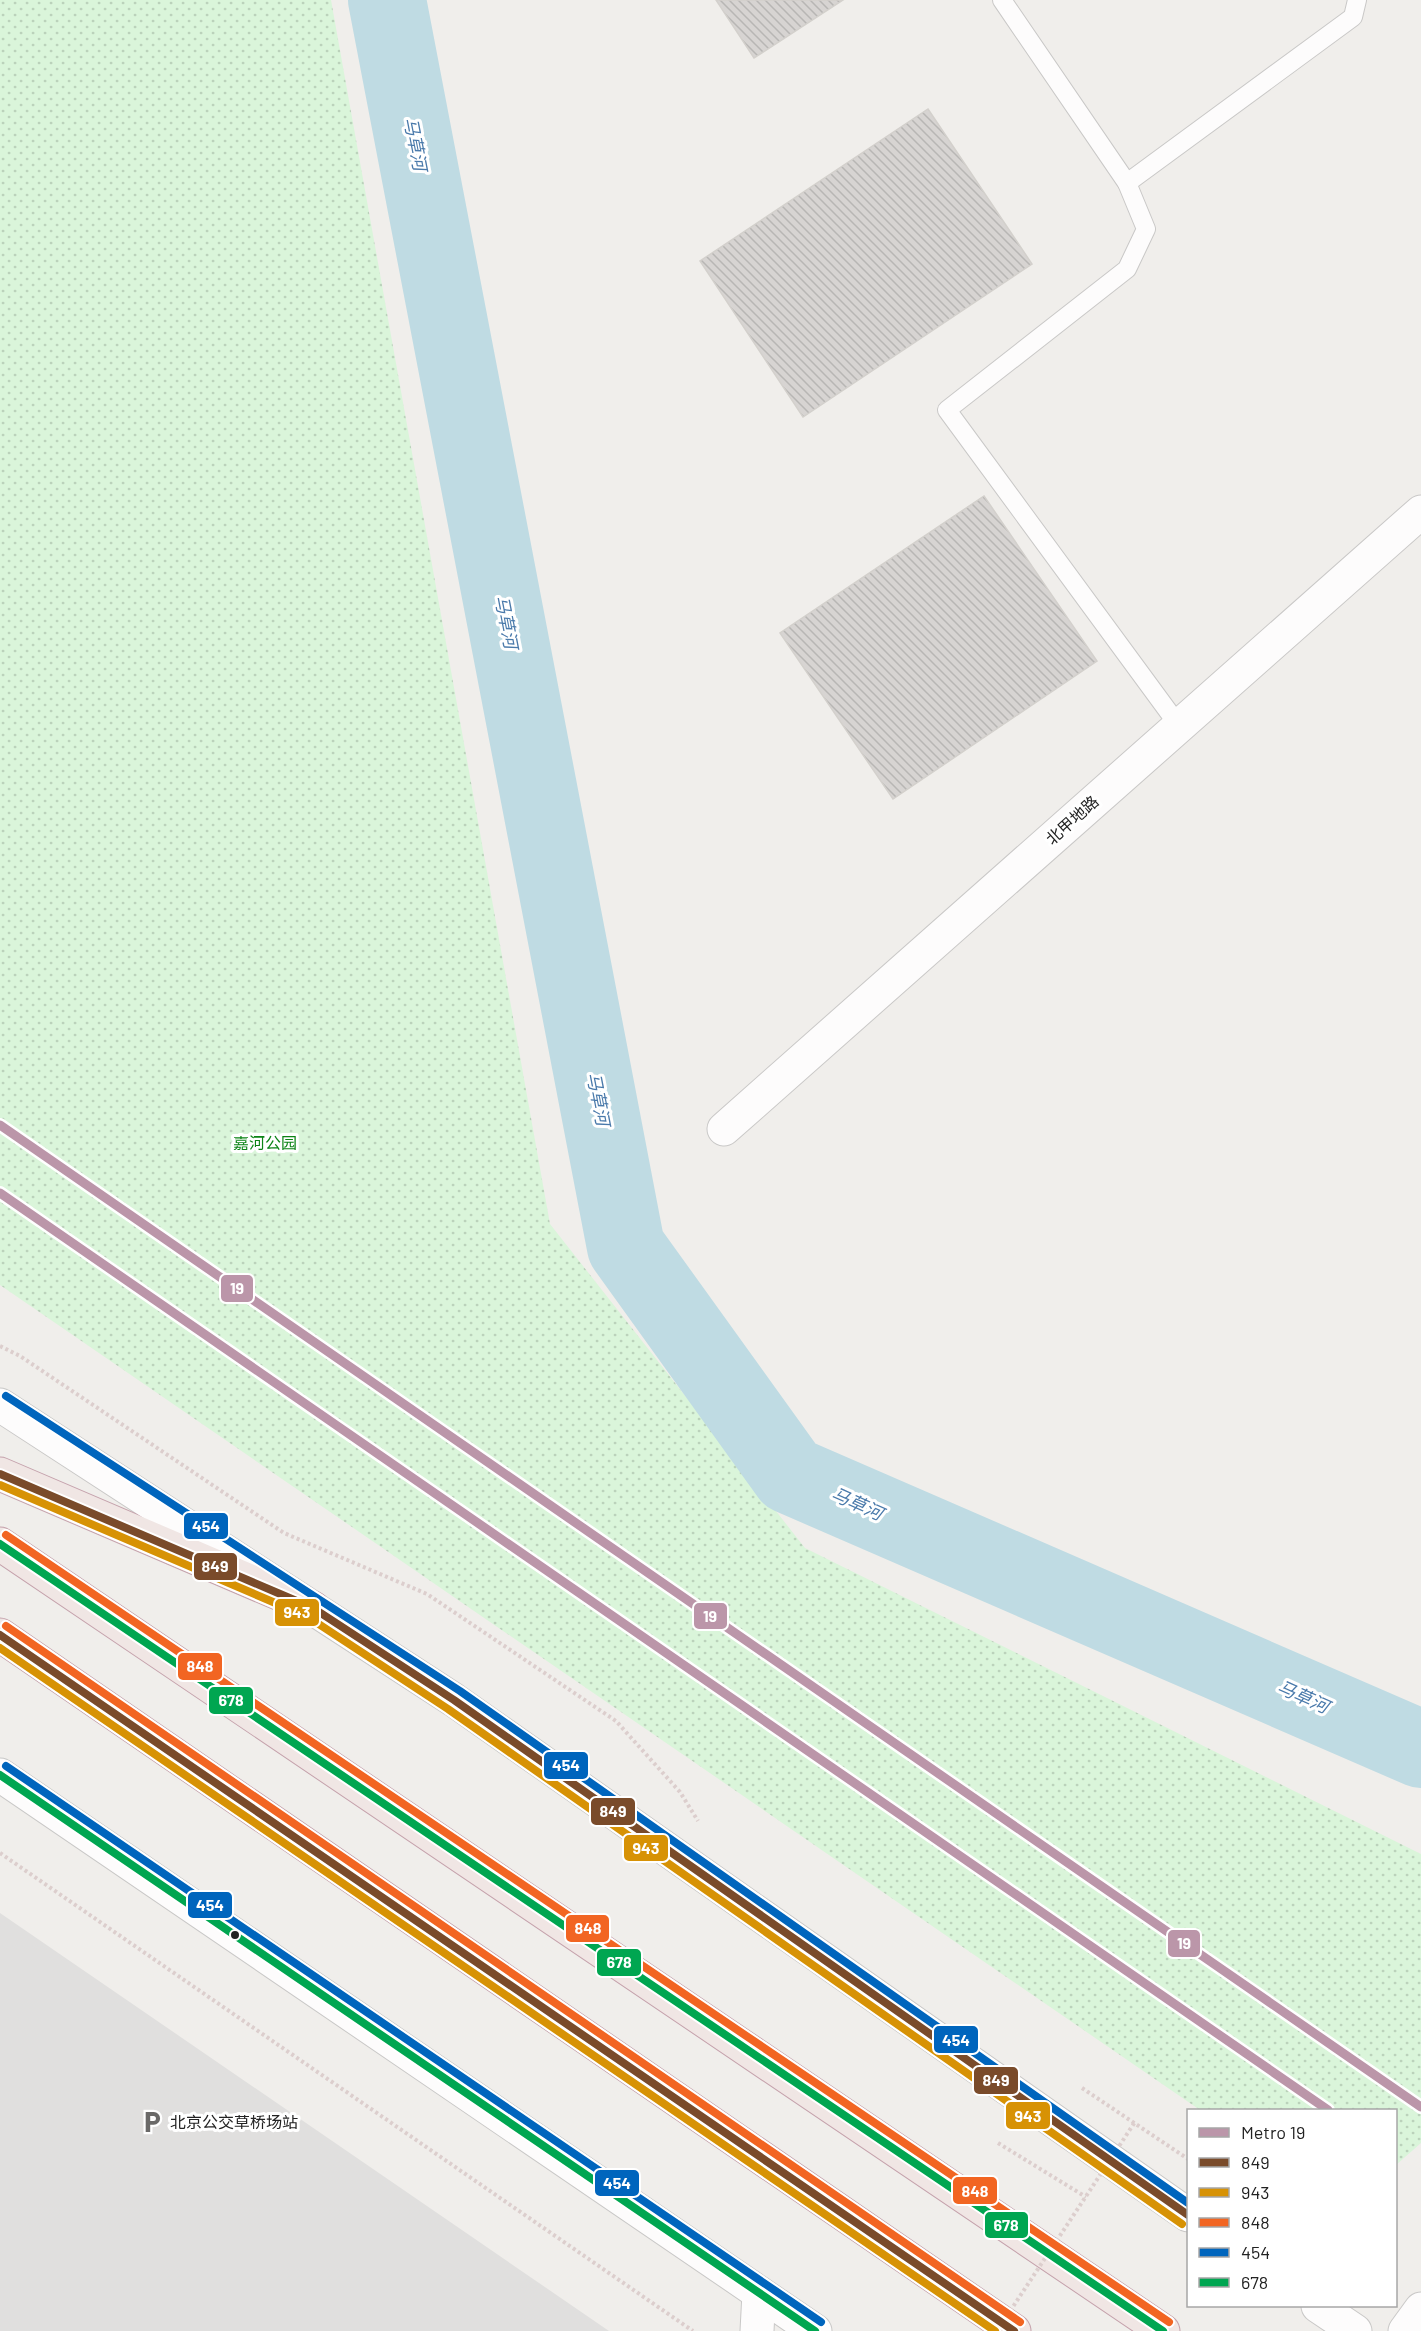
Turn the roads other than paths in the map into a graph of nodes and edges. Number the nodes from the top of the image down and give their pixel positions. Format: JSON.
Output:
{"nodes":[{"id":1,"x":1002,"y":0,"type":"edge"},
{"id":2,"x":1357,"y":0,"type":"edge"},
{"id":3,"x":1127,"y":183,"type":"junction"},
{"id":4,"x":1421,"y":512,"type":"edge"},
{"id":5,"x":1179,"y":726,"type":"junction"},
{"id":6,"x":724,"y":1130,"type":"dead end"},
{"id":7,"x":0,"y":1405,"type":"edge"},
{"id":8,"x":0,"y":1474,"type":"edge"},
{"id":9,"x":0,"y":1544,"type":"edge"},
{"id":10,"x":313,"y":1608,"type":"junction"},
{"id":11,"x":0,"y":1635,"type":"edge"},
{"id":12,"x":0,"y":1775,"type":"edge"},
{"id":13,"x":1187,"y":2214,"type":"edge"},
{"id":14,"x":759,"y":2293,"type":"junction"},
{"id":15,"x":1319,"y":2307,"type":"edge"},
{"id":16,"x":1421,"y":2309,"type":"edge"},
{"id":17,"x":757,"y":2331,"type":"edge"},
{"id":18,"x":815,"y":2331,"type":"edge"},
{"id":19,"x":1014,"y":2331,"type":"edge"},
{"id":20,"x":1162,"y":2331,"type":"edge"},
{"id":21,"x":1355,"y":2331,"type":"edge"},
{"id":22,"x":1405,"y":2331,"type":"edge"}],
"edges":[{"from":1,"to":3,"type":"lane"},
{"from":2,"to":3,"type":"lane"},
{"from":3,"to":5,"type":"lane"},
{"from":4,"to":5,"type":"street","name":"北甲地路"},
{"from":5,"to":6,"type":"street","name":"北甲地路"},
{"from":7,"to":10,"type":"street"},
{"from":8,"to":10,"type":"highway"},
{"from":9,"to":20,"type":"highway"},
{"from":10,"to":13,"type":"street"},
{"from":11,"to":19,"type":"highway"},
{"from":12,"to":14,"type":"street"},
{"from":14,"to":17,"type":"street"},
{"from":14,"to":18,"type":"street"},
{"from":15,"to":21,"type":"street"},
{"from":16,"to":22,"type":"street"}]}
